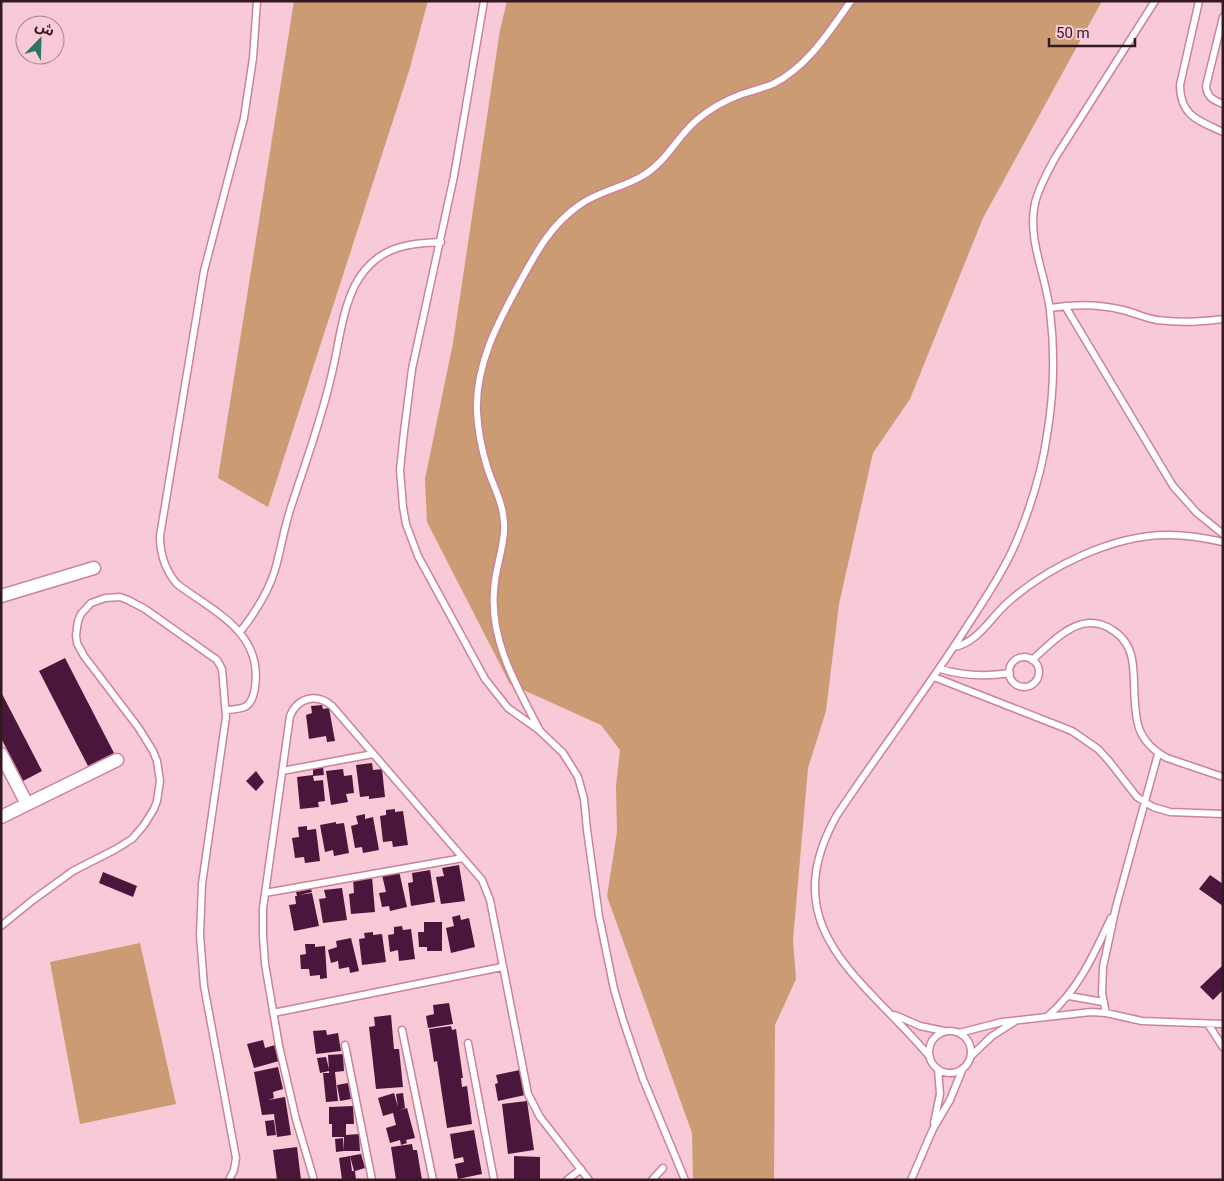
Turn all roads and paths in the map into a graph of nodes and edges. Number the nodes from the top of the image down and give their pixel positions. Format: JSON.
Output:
{"nodes":[{"id":1,"x":257,"y":1,"type":"edge"},
{"id":2,"x":484,"y":1,"type":"edge"},
{"id":3,"x":851,"y":1,"type":"edge"},
{"id":4,"x":1155,"y":1,"type":"edge"},
{"id":5,"x":1199,"y":1,"type":"edge"},
{"id":6,"x":1223,"y":17,"type":"edge"},
{"id":7,"x":1223,"y":104,"type":"edge"},
{"id":8,"x":1223,"y":132,"type":"edge"},
{"id":9,"x":440,"y":242,"type":"junction"},
{"id":10,"x":1065,"y":306,"type":"junction"},
{"id":11,"x":1050,"y":308,"type":"junction"},
{"id":12,"x":1223,"y":319,"type":"edge"},
{"id":13,"x":1223,"y":534,"type":"edge"},
{"id":14,"x":1223,"y":542,"type":"edge"},
{"id":15,"x":94,"y":568,"type":"dead end"},
{"id":16,"x":1,"y":596,"type":"edge"},
{"id":17,"x":240,"y":632,"type":"junction"},
{"id":18,"x":954,"y":647,"type":"junction"},
{"id":19,"x":1032,"y":660,"type":"junction"},
{"id":20,"x":940,"y":668,"type":"junction"},
{"id":21,"x":1010,"y":673,"type":"junction"},
{"id":22,"x":934,"y":677,"type":"junction"},
{"id":23,"x":226,"y":710,"type":"junction"},
{"id":24,"x":540,"y":730,"type":"junction"},
{"id":25,"x":1,"y":754,"type":"edge"},
{"id":26,"x":373,"y":754,"type":"junction"},
{"id":27,"x":1158,"y":754,"type":"junction"},
{"id":28,"x":117,"y":760,"type":"dead end"},
{"id":29,"x":282,"y":770,"type":"junction"},
{"id":30,"x":1223,"y":777,"type":"edge"},
{"id":31,"x":1145,"y":803,"type":"junction"},
{"id":32,"x":27,"y":804,"type":"junction"},
{"id":33,"x":1223,"y":814,"type":"edge"},
{"id":34,"x":1,"y":816,"type":"edge"},
{"id":35,"x":462,"y":858,"type":"junction"},
{"id":36,"x":265,"y":893,"type":"junction"},
{"id":37,"x":1116,"y":907,"type":"junction"},
{"id":38,"x":1,"y":926,"type":"edge"},
{"id":39,"x":502,"y":967,"type":"junction"},
{"id":40,"x":1069,"y":996,"type":"junction"},
{"id":41,"x":1103,"y":1002,"type":"junction"},
{"id":42,"x":885,"y":1008,"type":"junction"},
{"id":43,"x":273,"y":1013,"type":"junction"},
{"id":44,"x":1106,"y":1014,"type":"junction"},
{"id":45,"x":1047,"y":1017,"type":"junction"},
{"id":46,"x":1017,"y":1020,"type":"junction"},
{"id":47,"x":1208,"y":1024,"type":"junction"},
{"id":48,"x":1223,"y":1024,"type":"edge"},
{"id":49,"x":402,"y":1030,"type":"dead end"},
{"id":50,"x":946,"y":1031,"type":"junction"},
{"id":51,"x":960,"y":1033,"type":"junction"},
{"id":52,"x":468,"y":1043,"type":"dead end"},
{"id":53,"x":345,"y":1045,"type":"dead end"},
{"id":54,"x":1223,"y":1047,"type":"edge"},
{"id":55,"x":971,"y":1056,"type":"junction"},
{"id":56,"x":930,"y":1058,"type":"junction"},
{"id":57,"x":964,"y":1068,"type":"junction"},
{"id":58,"x":938,"y":1069,"type":"junction"},
{"id":59,"x":933,"y":1129,"type":"junction"},
{"id":60,"x":663,"y":1168,"type":"dead end"},
{"id":61,"x":581,"y":1169,"type":"junction"},
{"id":62,"x":229,"y":1180,"type":"edge"},
{"id":63,"x":314,"y":1180,"type":"edge"},
{"id":64,"x":372,"y":1180,"type":"edge"},
{"id":65,"x":434,"y":1180,"type":"edge"},
{"id":66,"x":494,"y":1180,"type":"edge"},
{"id":67,"x":567,"y":1180,"type":"edge"},
{"id":68,"x":589,"y":1180,"type":"edge"},
{"id":69,"x":652,"y":1180,"type":"edge"},
{"id":70,"x":685,"y":1180,"type":"edge"},
{"id":71,"x":911,"y":1180,"type":"edge"}],
"edges":[{"from":1,"to":17,"type":"lane"},
{"from":2,"to":9,"type":"lane"},
{"from":3,"to":24,"type":"lane"},
{"from":4,"to":11,"type":"lane"},
{"from":5,"to":8,"type":"lane"},
{"from":6,"to":7,"type":"lane"},
{"from":9,"to":17,"type":"lane"},
{"from":9,"to":24,"type":"lane"},
{"from":10,"to":11,"type":"lane"},
{"from":10,"to":12,"type":"lane"},
{"from":10,"to":13,"type":"lane"},
{"from":11,"to":18,"type":"lane"},
{"from":14,"to":18,"type":"lane"},
{"from":15,"to":16,"type":"street"},
{"from":17,"to":23,"type":"lane"},
{"from":18,"to":20,"type":"lane"},
{"from":19,"to":21,"type":"lane"},
{"from":19,"to":21,"type":"lane"},
{"from":19,"to":27,"type":"lane"},
{"from":20,"to":21,"type":"lane"},
{"from":20,"to":22,"type":"lane"},
{"from":22,"to":31,"type":"lane"},
{"from":22,"to":42,"type":"lane"},
{"from":23,"to":38,"type":"lane"},
{"from":23,"to":62,"type":"lane"},
{"from":24,"to":70,"type":"lane"},
{"from":25,"to":32,"type":"street"},
{"from":26,"to":29,"type":"lane"},
{"from":26,"to":29,"type":"lane"},
{"from":26,"to":35,"type":"lane"},
{"from":27,"to":30,"type":"lane"},
{"from":27,"to":31,"type":"lane"},
{"from":28,"to":32,"type":"street"},
{"from":29,"to":36,"type":"lane"},
{"from":31,"to":33,"type":"lane"},
{"from":31,"to":37,"type":"lane"},
{"from":32,"to":34,"type":"street"},
{"from":35,"to":36,"type":"lane"},
{"from":35,"to":39,"type":"lane"},
{"from":36,"to":43,"type":"lane"},
{"from":37,"to":40,"type":"lane"},
{"from":37,"to":41,"type":"lane"},
{"from":39,"to":43,"type":"lane"},
{"from":39,"to":61,"type":"lane"},
{"from":40,"to":41,"type":"lane"},
{"from":40,"to":45,"type":"lane"},
{"from":41,"to":44,"type":"lane"},
{"from":42,"to":50,"type":"lane"},
{"from":42,"to":56,"type":"lane"},
{"from":43,"to":63,"type":"lane"},
{"from":44,"to":45,"type":"lane"},
{"from":44,"to":47,"type":"lane"},
{"from":45,"to":46,"type":"lane"},
{"from":46,"to":51,"type":"lane"},
{"from":46,"to":55,"type":"lane"},
{"from":47,"to":48,"type":"lane"},
{"from":47,"to":54,"type":"lane"},
{"from":49,"to":65,"type":"lane"},
{"from":50,"to":51,"type":"lane"},
{"from":50,"to":56,"type":"lane"},
{"from":51,"to":55,"type":"lane"},
{"from":52,"to":66,"type":"lane"},
{"from":53,"to":64,"type":"lane"},
{"from":55,"to":57,"type":"lane"},
{"from":56,"to":58,"type":"lane"},
{"from":57,"to":58,"type":"lane"},
{"from":57,"to":59,"type":"lane"},
{"from":58,"to":59,"type":"lane"},
{"from":59,"to":71,"type":"lane"},
{"from":60,"to":69,"type":"lane"},
{"from":61,"to":67,"type":"lane"},
{"from":61,"to":68,"type":"lane"}]}
